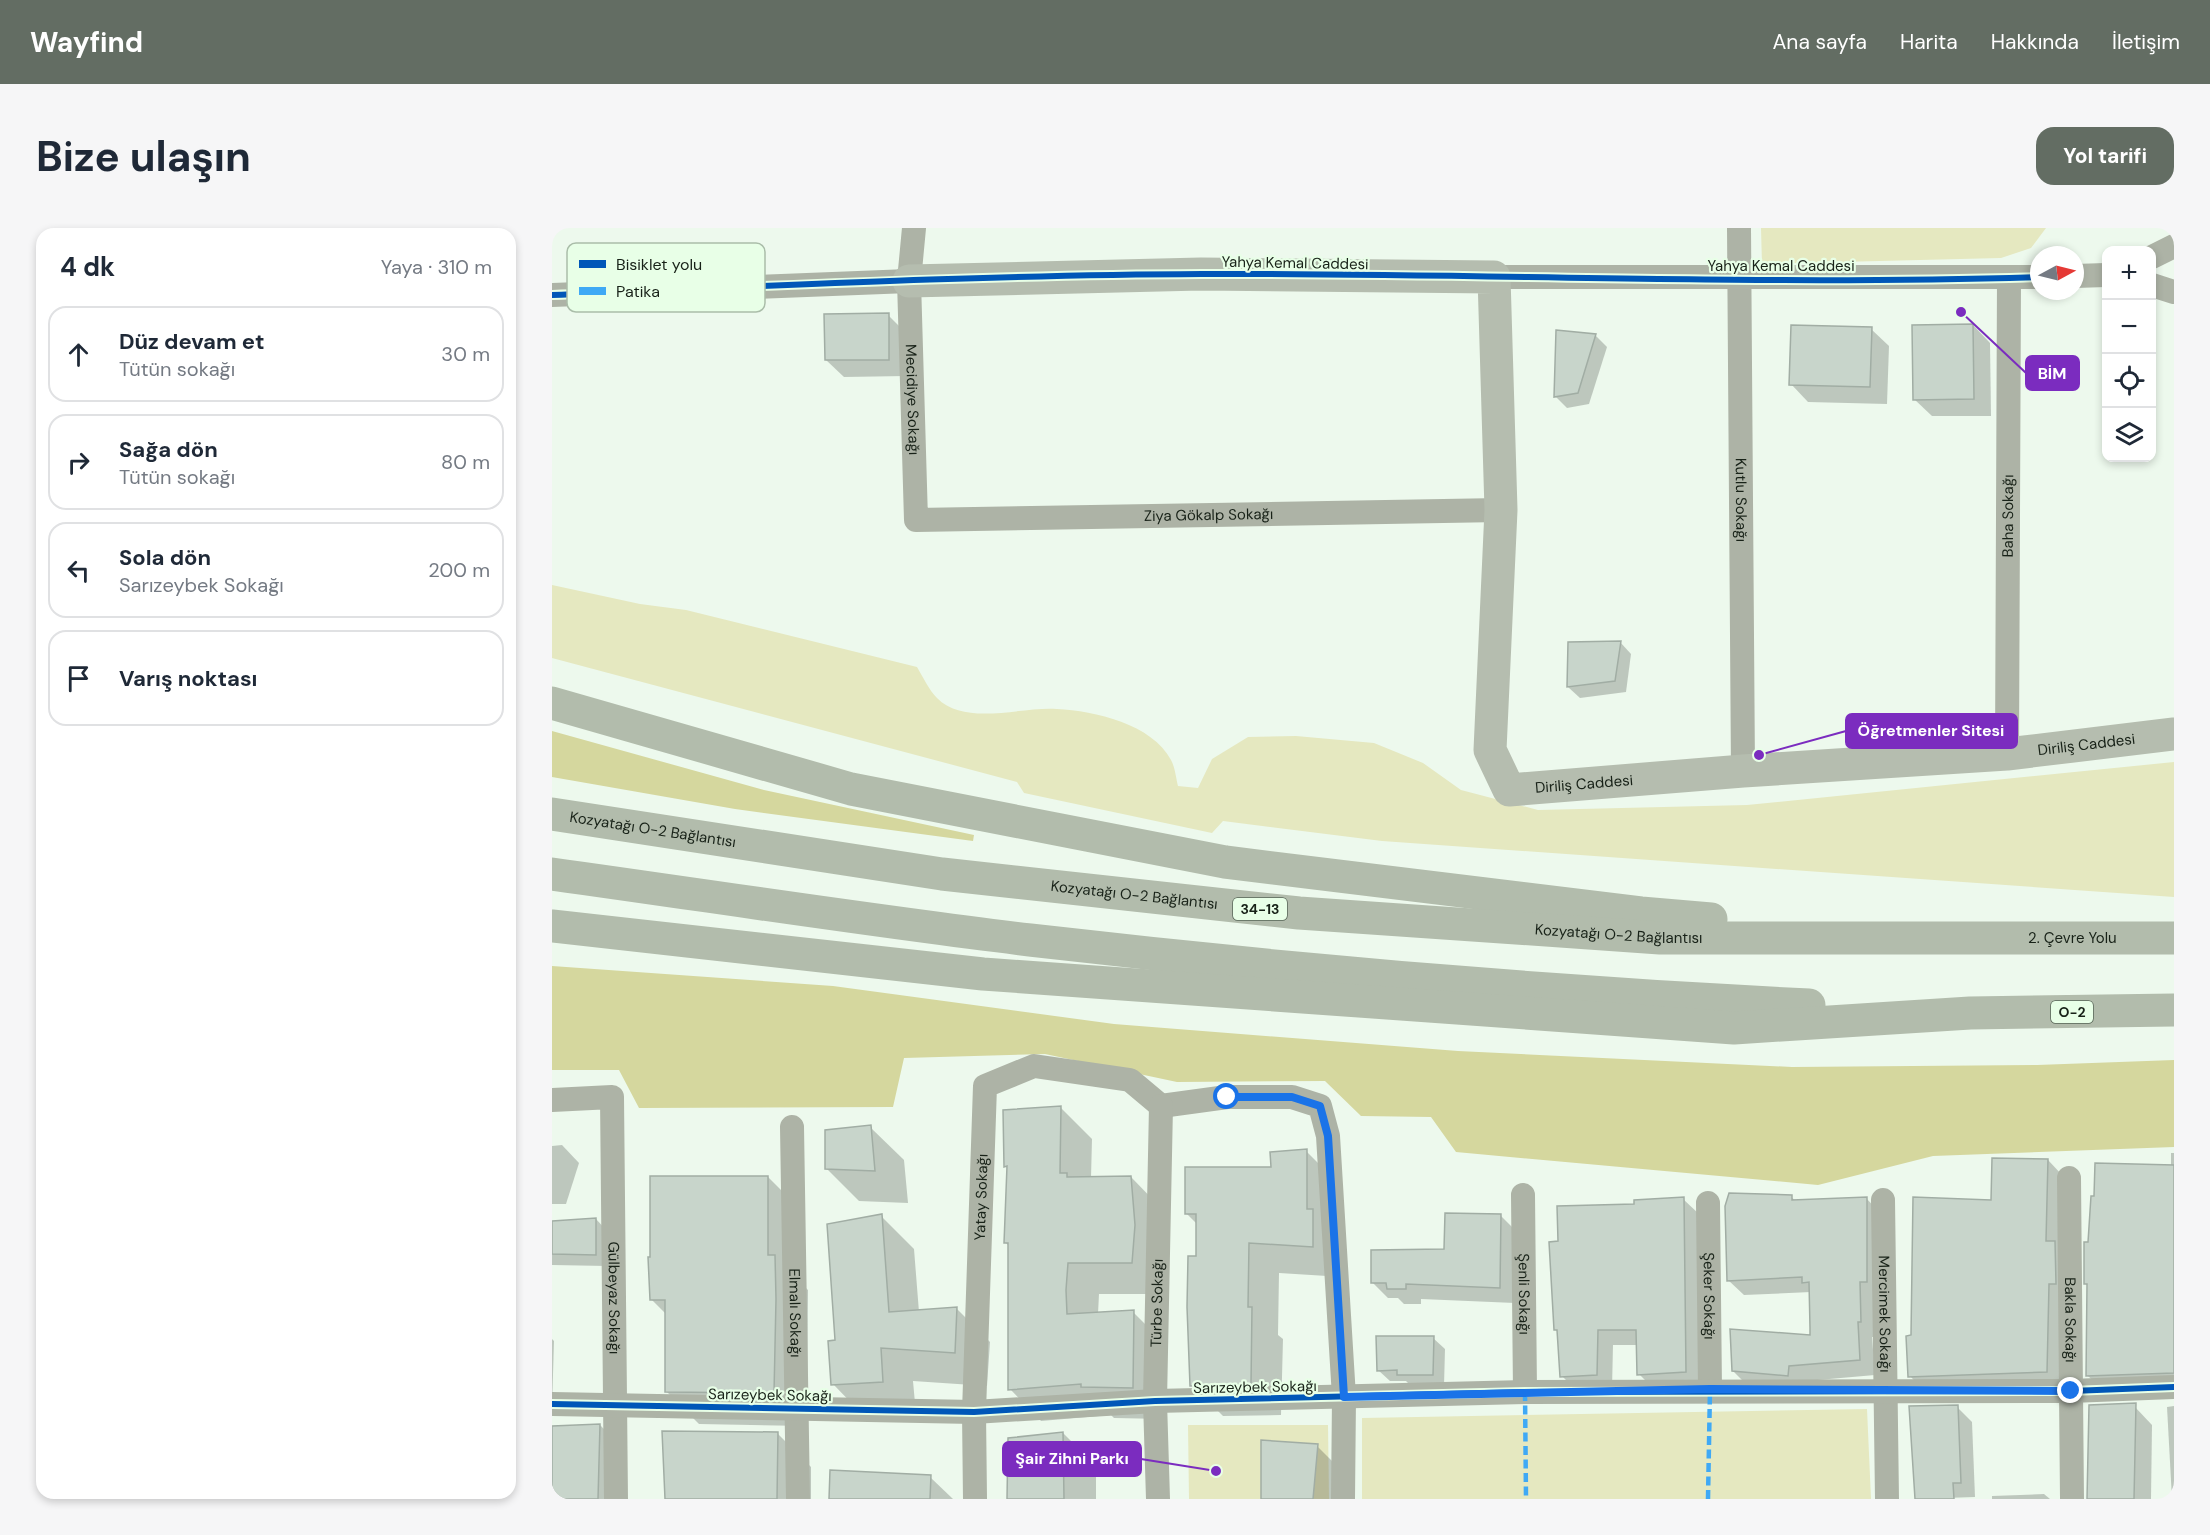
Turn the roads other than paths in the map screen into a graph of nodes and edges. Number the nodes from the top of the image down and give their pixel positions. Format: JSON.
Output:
{"nodes":[{"id":1,"x":897,"y":228,"type":"edge"},
{"id":2,"x":914,"y":228,"type":"edge"},
{"id":3,"x":1739,"y":228,"type":"edge"},
{"id":4,"x":2174,"y":246,"type":"edge"},
{"id":5,"x":2156,"y":255,"type":"edge"},
{"id":6,"x":2102,"y":274,"type":"edge"},
{"id":7,"x":2084,"y":275,"type":"edge"},
{"id":8,"x":1494,"y":277,"type":"junction"},
{"id":9,"x":2030,"y":277,"type":"edge"},
{"id":10,"x":2009,"y":278,"type":"junction"},
{"id":11,"x":1739,"y":279,"type":"junction"},
{"id":12,"x":909,"y":281,"type":"junction"},
{"id":13,"x":765,"y":287,"type":"edge"},
{"id":14,"x":2156,"y":287,"type":"edge"},
{"id":15,"x":2174,"y":292,"type":"edge"},
{"id":16,"x":567,"y":294,"type":"edge"},
{"id":17,"x":552,"y":295,"type":"edge"},
{"id":18,"x":1501,"y":510,"type":"junction"},
{"id":19,"x":916,"y":520,"type":"joint"},
{"id":20,"x":552,"y":703,"type":"edge"},
{"id":21,"x":2174,"y":734,"type":"edge"},
{"id":22,"x":2007,"y":754,"type":"junction"},
{"id":23,"x":1743,"y":771,"type":"junction"},
{"id":24,"x":552,"y":813,"type":"edge"},
{"id":25,"x":552,"y":874,"type":"edge"},
{"id":26,"x":552,"y":926,"type":"edge"},
{"id":27,"x":2174,"y":938,"type":"edge"},
{"id":28,"x":1973,"y":939,"type":"junction"},
{"id":29,"x":2174,"y":1010,"type":"edge"},
{"id":30,"x":1970,"y":1013,"type":"junction"},
{"id":31,"x":552,"y":1100,"type":"edge"},
{"id":32,"x":1161,"y":1106,"type":"junction"},
{"id":33,"x":792,"y":1127,"type":"dead end"},
{"id":34,"x":2068,"y":1178,"type":"dead end"},
{"id":35,"x":1522,"y":1195,"type":"dead end"},
{"id":36,"x":1883,"y":1200,"type":"dead end"},
{"id":37,"x":1708,"y":1203,"type":"dead end"},
{"id":38,"x":2174,"y":1387,"type":"edge"},
{"id":39,"x":1710,"y":1389,"type":"junction"},
{"id":40,"x":1884,"y":1391,"type":"junction"},
{"id":41,"x":2071,"y":1391,"type":"junction"},
{"id":42,"x":1525,"y":1392,"type":"junction"},
{"id":43,"x":1344,"y":1397,"type":"junction"},
{"id":44,"x":1155,"y":1401,"type":"junction"},
{"id":45,"x":552,"y":1404,"type":"edge"},
{"id":46,"x":615,"y":1404,"type":"junction"},
{"id":47,"x":796,"y":1408,"type":"junction"},
{"id":48,"x":974,"y":1412,"type":"junction"},
{"id":49,"x":616,"y":1499,"type":"edge"},
{"id":50,"x":798,"y":1499,"type":"edge"},
{"id":51,"x":975,"y":1499,"type":"edge"},
{"id":52,"x":1158,"y":1499,"type":"edge"},
{"id":53,"x":1343,"y":1499,"type":"edge"},
{"id":54,"x":1887,"y":1499,"type":"edge"},
{"id":55,"x":2072,"y":1499,"type":"edge"}],
"edges":[{"from":1,"to":12,"type":"street"},
{"from":2,"to":12,"type":"street"},
{"from":3,"to":11,"type":"street","name":"Kutlu Sokağı"},
{"from":4,"to":5,"type":"street"},
{"from":6,"to":7,"type":"street"},
{"from":8,"to":11,"type":"street","name":"Yahya Kemal Caddesi"},
{"from":8,"to":12,"type":"street","name":"Yahya Kemal Caddesi"},
{"from":8,"to":18,"type":"street","name":"Diriliş Caddesi"},
{"from":9,"to":10,"type":"street","name":"Yahya Kemal Caddesi"},
{"from":10,"to":11,"type":"street","name":"Yahya Kemal Caddesi"},
{"from":10,"to":22,"type":"street","name":"Baha Sokağı"},
{"from":11,"to":23,"type":"street","name":"Kutlu Sokağı"},
{"from":12,"to":13,"type":"street","name":"Yahya Kemal Caddesi"},
{"from":12,"to":19,"type":"street","name":"Mecidiye Sokağı"},
{"from":14,"to":15,"type":"street"},
{"from":16,"to":17,"type":"street","name":"Yahya Kemal Caddesi"},
{"from":18,"to":19,"type":"street","name":"Ziya Gökalp Sokağı"},
{"from":18,"to":23,"type":"street","name":"Diriliş Caddesi"},
{"from":20,"to":28,"type":"highway"},
{"from":21,"to":22,"type":"street","name":"Diriliş Caddesi"},
{"from":22,"to":23,"type":"street","name":"Diriliş Caddesi"},
{"from":24,"to":28,"type":"highway","name":"Kozyatağı O-2 Bağlantısı","number":"34-13"},
{"from":25,"to":30,"type":"highway"},
{"from":26,"to":30,"type":"highway"},
{"from":27,"to":28,"type":"highway","name":"2. Çevre Yolu"},
{"from":29,"to":30,"type":"highway","number":"O-2"},
{"from":31,"to":46,"type":"street","name":"Gülbeyaz Sokağı"},
{"from":32,"to":43,"type":"street"},
{"from":32,"to":44,"type":"street","name":"Türbe Sokağı"},
{"from":32,"to":48,"type":"street","name":"Yatay Sokağı"},
{"from":33,"to":47,"type":"street","name":"Elmalı Sokağı"},
{"from":34,"to":41,"type":"street","name":"Bakla Sokağı"},
{"from":35,"to":42,"type":"street","name":"Şenli Sokağı"},
{"from":36,"to":40,"type":"street","name":"Mercimek Sokağı"},
{"from":37,"to":39,"type":"street","name":"Şeker Sokağı"},
{"from":38,"to":41,"type":"street","name":"Sarızeybek Sokağı"},
{"from":39,"to":40,"type":"street","name":"Sarızeybek Sokağı"},
{"from":39,"to":42,"type":"street","name":"Sarızeybek Sokağı"},
{"from":40,"to":41,"type":"street","name":"Sarızeybek Sokağı"},
{"from":40,"to":54,"type":"street","name":"Mercimek Sokağı"},
{"from":41,"to":55,"type":"street","name":"Bakla Sokağı"},
{"from":42,"to":43,"type":"street","name":"Sarızeybek Sokağı"},
{"from":43,"to":44,"type":"street","name":"Sarızeybek Sokağı"},
{"from":43,"to":53,"type":"street"},
{"from":44,"to":48,"type":"street","name":"Sarızeybek Sokağı"},
{"from":44,"to":52,"type":"street","name":"Türbe Sokağı"},
{"from":45,"to":46,"type":"street","name":"Sarızeybek Sokağı"},
{"from":46,"to":47,"type":"street","name":"Sarızeybek Sokağı"},
{"from":46,"to":49,"type":"street","name":"Gülbeyaz Sokağı"},
{"from":47,"to":48,"type":"street","name":"Sarızeybek Sokağı"},
{"from":47,"to":50,"type":"street","name":"Elmalı Sokağı"},
{"from":48,"to":51,"type":"street","name":"Yatay Sokağı"}]}
